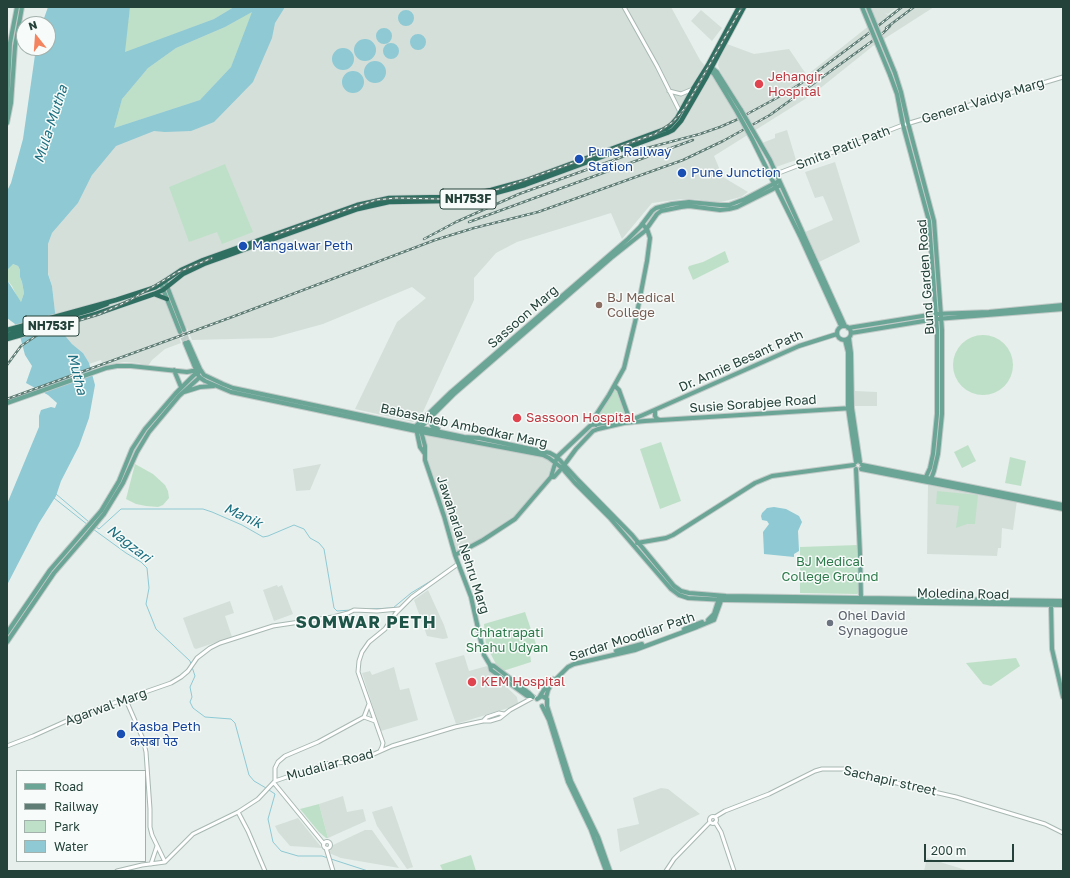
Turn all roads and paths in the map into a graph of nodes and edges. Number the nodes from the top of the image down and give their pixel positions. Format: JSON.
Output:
{"nodes":[{"id":1,"x":16,"y":7,"type":"edge"},
{"id":2,"x":22,"y":7,"type":"edge"},
{"id":3,"x":624,"y":7,"type":"edge"},
{"id":4,"x":739,"y":7,"type":"edge"},
{"id":5,"x":744,"y":7,"type":"edge"},
{"id":6,"x":862,"y":7,"type":"edge"},
{"id":7,"x":868,"y":7,"type":"edge"},
{"id":8,"x":709,"y":67,"type":"junction"},
{"id":9,"x":892,"y":74,"type":"junction"},
{"id":10,"x":1063,"y":77,"type":"edge"},
{"id":11,"x":693,"y":89,"type":"junction"},
{"id":12,"x":669,"y":91,"type":"junction"},
{"id":13,"x":7,"y":107,"type":"edge"},
{"id":14,"x":680,"y":112,"type":"junction"},
{"id":15,"x":908,"y":123,"type":"junction"},
{"id":16,"x":7,"y":124,"type":"edge"},
{"id":17,"x":903,"y":125,"type":"junction"},
{"id":18,"x":754,"y":138,"type":"junction"},
{"id":19,"x":776,"y":174,"type":"junction"},
{"id":20,"x":771,"y":176,"type":"junction"},
{"id":21,"x":780,"y":183,"type":"junction"},
{"id":22,"x":775,"y":186,"type":"junction"},
{"id":23,"x":642,"y":224,"type":"junction"},
{"id":24,"x":647,"y":229,"type":"junction"},
{"id":25,"x":281,"y":234,"type":"junction"},
{"id":26,"x":630,"y":240,"type":"junction"},
{"id":27,"x":163,"y":283,"type":"junction"},
{"id":28,"x":165,"y":288,"type":"junction"},
{"id":29,"x":152,"y":294,"type":"junction"},
{"id":30,"x":124,"y":297,"type":"junction"},
{"id":31,"x":167,"y":299,"type":"junction"},
{"id":32,"x":1063,"y":305,"type":"edge"},
{"id":33,"x":104,"y":308,"type":"junction"},
{"id":34,"x":94,"y":309,"type":"junction"},
{"id":35,"x":1063,"y":309,"type":"edge"},
{"id":36,"x":940,"y":316,"type":"junction"},
{"id":37,"x":935,"y":317,"type":"junction"},
{"id":38,"x":845,"y":327,"type":"junction"},
{"id":39,"x":7,"y":330,"type":"edge"},
{"id":40,"x":851,"y":333,"type":"junction"},
{"id":41,"x":7,"y":334,"type":"edge"},
{"id":42,"x":837,"y":334,"type":"junction"},
{"id":43,"x":7,"y":339,"type":"edge"},
{"id":44,"x":847,"y":339,"type":"junction"},
{"id":45,"x":187,"y":342,"type":"tunnel mouth"},
{"id":46,"x":174,"y":370,"type":"junction"},
{"id":47,"x":197,"y":370,"type":"junction"},
{"id":48,"x":204,"y":375,"type":"junction"},
{"id":49,"x":199,"y":377,"type":"junction"},
{"id":50,"x":214,"y":386,"type":"junction"},
{"id":51,"x":615,"y":386,"type":"junction"},
{"id":52,"x":181,"y":387,"type":"junction"},
{"id":53,"x":182,"y":393,"type":"junction"},
{"id":54,"x":7,"y":403,"type":"edge"},
{"id":55,"x":850,"y":408,"type":"junction"},
{"id":56,"x":655,"y":410,"type":"junction"},
{"id":57,"x":430,"y":417,"type":"junction"},
{"id":58,"x":629,"y":418,"type":"junction"},
{"id":59,"x":660,"y":420,"type":"junction"},
{"id":60,"x":595,"y":424,"type":"junction"},
{"id":61,"x":416,"y":428,"type":"junction"},
{"id":62,"x":421,"y":429,"type":"junction"},
{"id":63,"x":598,"y":429,"type":"junction"},
{"id":64,"x":442,"y":432,"type":"junction"},
{"id":65,"x":425,"y":454,"type":"junction"},
{"id":66,"x":557,"y":457,"type":"junction"},
{"id":67,"x":555,"y":462,"type":"junction"},
{"id":68,"x":563,"y":466,"type":"junction"},
{"id":69,"x":858,"y":466,"type":"junction"},
{"id":70,"x":552,"y":477,"type":"junction"},
{"id":71,"x":925,"y":480,"type":"junction"},
{"id":72,"x":930,"y":480,"type":"junction"},
{"id":73,"x":115,"y":492,"type":"junction"},
{"id":74,"x":1063,"y":505,"type":"edge"},
{"id":75,"x":1063,"y":509,"type":"edge"},
{"id":76,"x":79,"y":540,"type":"junction"},
{"id":77,"x":636,"y":544,"type":"junction"},
{"id":78,"x":455,"y":555,"type":"junction"},
{"id":79,"x":458,"y":564,"type":"junction"},
{"id":80,"x":720,"y":598,"type":"junction"},
{"id":81,"x":862,"y":601,"type":"junction"},
{"id":82,"x":1063,"y":601,"type":"edge"},
{"id":83,"x":1051,"y":605,"type":"junction"},
{"id":84,"x":1063,"y":605,"type":"edge"},
{"id":85,"x":399,"y":609,"type":"junction"},
{"id":86,"x":8,"y":630,"type":"edge"},
{"id":87,"x":14,"y":633,"type":"junction"},
{"id":88,"x":8,"y":640,"type":"edge"},
{"id":89,"x":551,"y":682,"type":"junction"},
{"id":90,"x":535,"y":697,"type":"junction"},
{"id":91,"x":1063,"y":697,"type":"edge"},
{"id":92,"x":546,"y":698,"type":"junction"},
{"id":93,"x":126,"y":700,"type":"junction"},
{"id":94,"x":369,"y":704,"type":"junction"},
{"id":95,"x":546,"y":704,"type":"junction"},
{"id":96,"x":542,"y":706,"type":"junction"},
{"id":97,"x":364,"y":717,"type":"junction"},
{"id":98,"x":376,"y":722,"type":"junction"},
{"id":99,"x":383,"y":743,"type":"junction"},
{"id":100,"x":7,"y":746,"type":"edge"},
{"id":101,"x":392,"y":746,"type":"junction"},
{"id":102,"x":379,"y":752,"type":"junction"},
{"id":103,"x":274,"y":783,"type":"junction"},
{"id":104,"x":238,"y":812,"type":"junction"},
{"id":105,"x":715,"y":817,"type":"junction"},
{"id":106,"x":710,"y":822,"type":"junction"},
{"id":107,"x":715,"y":822,"type":"junction"},
{"id":108,"x":1063,"y":833,"type":"edge"},
{"id":109,"x":324,"y":844,"type":"junction"},
{"id":110,"x":157,"y":846,"type":"junction"},
{"id":111,"x":326,"y":848,"type":"junction"},
{"id":112,"x":166,"y":862,"type":"junction"},
{"id":113,"x":151,"y":864,"type":"junction"},
{"id":114,"x":117,"y":871,"type":"edge"},
{"id":115,"x":265,"y":871,"type":"edge"},
{"id":116,"x":333,"y":871,"type":"edge"},
{"id":117,"x":606,"y":871,"type":"edge"},
{"id":118,"x":610,"y":871,"type":"edge"},
{"id":119,"x":666,"y":871,"type":"edge"},
{"id":120,"x":734,"y":871,"type":"edge"}],
"edges":[{"from":1,"to":13,"type":"main road"},
{"from":2,"to":16,"type":"main road"},
{"from":3,"to":12,"type":"street"},
{"from":4,"to":8,"type":"highway","number":"NH753F"},
{"from":5,"to":8,"type":"highway","number":"NH753F"},
{"from":6,"to":9,"type":"main road","bridge":true},
{"from":7,"to":9,"type":"main road","bridge":true},
{"from":8,"to":11,"type":"highway","number":"NH753F"},
{"from":8,"to":18,"type":"main road","bridge":true},
{"from":8,"to":25,"type":"highway","number":"NH753F"},
{"from":9,"to":15,"type":"main road","name":"Bund Garden Road"},
{"from":9,"to":17,"type":"main road","name":"Bund Garden Road"},
{"from":10,"to":15,"type":"street","name":"General Vaidya Marg"},
{"from":11,"to":12,"type":"street"},
{"from":11,"to":14,"type":"highway","number":"NH753F"},
{"from":12,"to":14,"type":"street"},
{"from":14,"to":25,"type":"highway","number":"NH753F"},
{"from":15,"to":17,"type":"street","name":"General Vaidya Marg"},
{"from":15,"to":36,"type":"main road","name":"Bund Garden Road"},
{"from":17,"to":19,"type":"street","name":"Smita Patil Path"},
{"from":17,"to":37,"type":"main road","name":"Bund Garden Road"},
{"from":18,"to":19,"type":"main road"},
{"from":18,"to":20,"type":"main road"},
{"from":19,"to":20,"type":"street","name":"Smita Patil Path"},
{"from":19,"to":21,"type":"main road"},
{"from":20,"to":22,"type":"main road"},
{"from":21,"to":22,"type":"main road"},
{"from":21,"to":38,"type":"main road"},
{"from":22,"to":23,"type":"main road","name":"Sassoon Marg"},
{"from":22,"to":24,"type":"main road","name":"Sassoon Marg"},
{"from":22,"to":38,"type":"main road"},
{"from":23,"to":24,"type":"main road"},
{"from":23,"to":26,"type":"main road","name":"Sassoon Marg"},
{"from":24,"to":26,"type":"main road","name":"Sassoon Marg"},
{"from":24,"to":51,"type":"main road"},
{"from":25,"to":27,"type":"highway","number":"NH753F"},
{"from":25,"to":28,"type":"highway","number":"NH753F"},
{"from":26,"to":57,"type":"main road","name":"Sassoon Marg"},
{"from":26,"to":61,"type":"main road","name":"Sassoon Marg"},
{"from":27,"to":28,"type":"main road"},
{"from":27,"to":30,"type":"highway","number":"NH753F"},
{"from":28,"to":29,"type":"highway","number":"NH753F"},
{"from":28,"to":31,"type":"main road"},
{"from":28,"to":31,"type":"main road"},
{"from":29,"to":31,"type":"highway"},
{"from":29,"to":33,"type":"highway","number":"NH753F"},
{"from":30,"to":33,"type":"highway","number":"NH753F"},
{"from":30,"to":34,"type":"highway","number":"NH753F"},
{"from":32,"to":36,"type":"main road"},
{"from":33,"to":34,"type":"highway","number":"NH753F"},
{"from":34,"to":39,"type":"highway","number":"NH753F"},
{"from":34,"to":41,"type":"highway","number":"NH753F"},
{"from":34,"to":43,"type":"highway","number":"NH753F"},
{"from":35,"to":36,"type":"main road"},
{"from":36,"to":37,"type":"main road"},
{"from":36,"to":72,"type":"main road","name":"Bund Garden Road"},
{"from":37,"to":38,"type":"main road"},
{"from":37,"to":40,"type":"main road"},
{"from":37,"to":71,"type":"main road","name":"Bund Garden Road"},
{"from":38,"to":40,"type":"main road"},
{"from":38,"to":42,"type":"main road"},
{"from":40,"to":44,"type":"main road"},
{"from":42,"to":44,"type":"main road"},
{"from":42,"to":56,"type":"main road","name":"Dr. Annie Besant Path"},
{"from":44,"to":55,"type":"main road"},
{"from":45,"to":47,"type":"main road"},
{"from":46,"to":47,"type":"main road"},
{"from":46,"to":52,"type":"main road"},
{"from":46,"to":54,"type":"main road"},
{"from":47,"to":48,"type":"main road","name":"Babasaheb Ambedkar Marg"},
{"from":47,"to":49,"type":"main road"},
{"from":47,"to":52,"type":"main road"},
{"from":48,"to":49,"type":"main road"},
{"from":48,"to":61,"type":"main road","name":"Babasaheb Ambedkar Marg"},
{"from":49,"to":50,"type":"main road","name":"Babasaheb Ambedkar Marg"},
{"from":49,"to":53,"type":"main road"},
{"from":50,"to":53,"type":"main road"},
{"from":50,"to":61,"type":"main road","name":"Babasaheb Ambedkar Marg"},
{"from":51,"to":58,"type":"main road"},
{"from":51,"to":60,"type":"main road"},
{"from":52,"to":73,"type":"main road"},
{"from":53,"to":73,"type":"main road"},
{"from":55,"to":59,"type":"main road","name":"Susie Sorabjee Road"},
{"from":55,"to":69,"type":"main road"},
{"from":56,"to":58,"type":"main road","name":"Dr. Annie Besant Path"},
{"from":56,"to":59,"type":"main road"},
{"from":57,"to":62,"type":"main road","name":"Sassoon Marg"},
{"from":57,"to":64,"type":"main road"},
{"from":58,"to":60,"type":"main road","name":"Dr. Annie Besant Path"},
{"from":59,"to":63,"type":"main road","name":"Susie Sorabjee Road"},
{"from":60,"to":63,"type":"main road"},
{"from":60,"to":66,"type":"main road"},
{"from":61,"to":62,"type":"main road","name":"Babasaheb Ambedkar Marg"},
{"from":61,"to":65,"type":"main road","name":"Jawaharlal Nehru Marg"},
{"from":62,"to":64,"type":"main road","name":"Babasaheb Ambedkar Marg"},
{"from":62,"to":65,"type":"main road"},
{"from":62,"to":67,"type":"main road","name":"Babasaheb Ambedkar Marg"},
{"from":63,"to":68,"type":"main road"},
{"from":64,"to":66,"type":"main road","name":"Babasaheb Ambedkar Marg"},
{"from":65,"to":78,"type":"main road","name":"Jawaharlal Nehru Marg"},
{"from":66,"to":67,"type":"main road"},
{"from":66,"to":68,"type":"main road","name":"Babasaheb Ambedkar Marg"},
{"from":67,"to":68,"type":"main road","name":"Babasaheb Ambedkar Marg"},
{"from":67,"to":70,"type":"main road"},
{"from":68,"to":70,"type":"main road"},
{"from":68,"to":77,"type":"main road","name":"Babasaheb Ambedkar Marg"},
{"from":69,"to":71,"type":"main road"},
{"from":69,"to":77,"type":"main road"},
{"from":69,"to":81,"type":"main road"},
{"from":70,"to":78,"type":"main road"},
{"from":71,"to":72,"type":"main road"},
{"from":72,"to":74,"type":"main road"},
{"from":72,"to":75,"type":"main road"},
{"from":73,"to":76,"type":"main road","bridge":true},
{"from":76,"to":86,"type":"main road"},
{"from":76,"to":87,"type":"main road"},
{"from":77,"to":80,"type":"main road","name":"Babasaheb Ambedkar Marg"},
{"from":78,"to":79,"type":"main road","name":"Jawaharlal Nehru Marg"},
{"from":79,"to":85,"type":"street"},
{"from":79,"to":90,"type":"main road","name":"Jawaharlal Nehru Marg"},
{"from":80,"to":81,"type":"main road","name":"Babasaheb Ambedkar Marg"},
{"from":80,"to":89,"type":"main road","name":"Sardar Moodliar Path"},
{"from":81,"to":82,"type":"main road","name":"Moledina Road"},
{"from":81,"to":83,"type":"main road","name":"Moledina Road"},
{"from":83,"to":84,"type":"main road","name":"Moledina Road"},
{"from":83,"to":91,"type":"main road"},
{"from":85,"to":93,"type":"street","name":"Agarwal Marg"},
{"from":85,"to":94,"type":"street"},
{"from":86,"to":87,"type":"main road"},
{"from":87,"to":88,"type":"main road"},
{"from":89,"to":90,"type":"main road","name":"Sardar Moodliar Path"},
{"from":89,"to":92,"type":"main road","name":"Sardar Moodliar Path"},
{"from":90,"to":92,"type":"main road"},
{"from":90,"to":96,"type":"main road"},
{"from":90,"to":101,"type":"street"},
{"from":92,"to":95,"type":"main road"},
{"from":93,"to":100,"type":"street","name":"Agarwal Marg"},
{"from":93,"to":110,"type":"street"},
{"from":94,"to":97,"type":"street"},
{"from":94,"to":98,"type":"street"},
{"from":95,"to":96,"type":"main road"},
{"from":95,"to":118,"type":"main road"},
{"from":96,"to":117,"type":"main road"},
{"from":97,"to":98,"type":"street"},
{"from":97,"to":103,"type":"street"},
{"from":98,"to":99,"type":"street"},
{"from":99,"to":101,"type":"street"},
{"from":99,"to":102,"type":"street"},
{"from":101,"to":102,"type":"street","name":"Mudaliar Road"},
{"from":102,"to":103,"type":"street","name":"Mudaliar Road"},
{"from":103,"to":104,"type":"street"},
{"from":103,"to":109,"type":"street"},
{"from":104,"to":112,"type":"street"},
{"from":104,"to":115,"type":"street"},
{"from":105,"to":106,"type":"street"},
{"from":105,"to":107,"type":"street"},
{"from":105,"to":108,"type":"street","name":"Sachapir street"},
{"from":106,"to":107,"type":"street"},
{"from":106,"to":119,"type":"street"},
{"from":107,"to":120,"type":"street"},
{"from":109,"to":111,"type":"street"},
{"from":109,"to":111,"type":"street"},
{"from":110,"to":112,"type":"street"},
{"from":110,"to":113,"type":"street"},
{"from":111,"to":116,"type":"street"},
{"from":112,"to":113,"type":"street"},
{"from":113,"to":114,"type":"street"}]}
